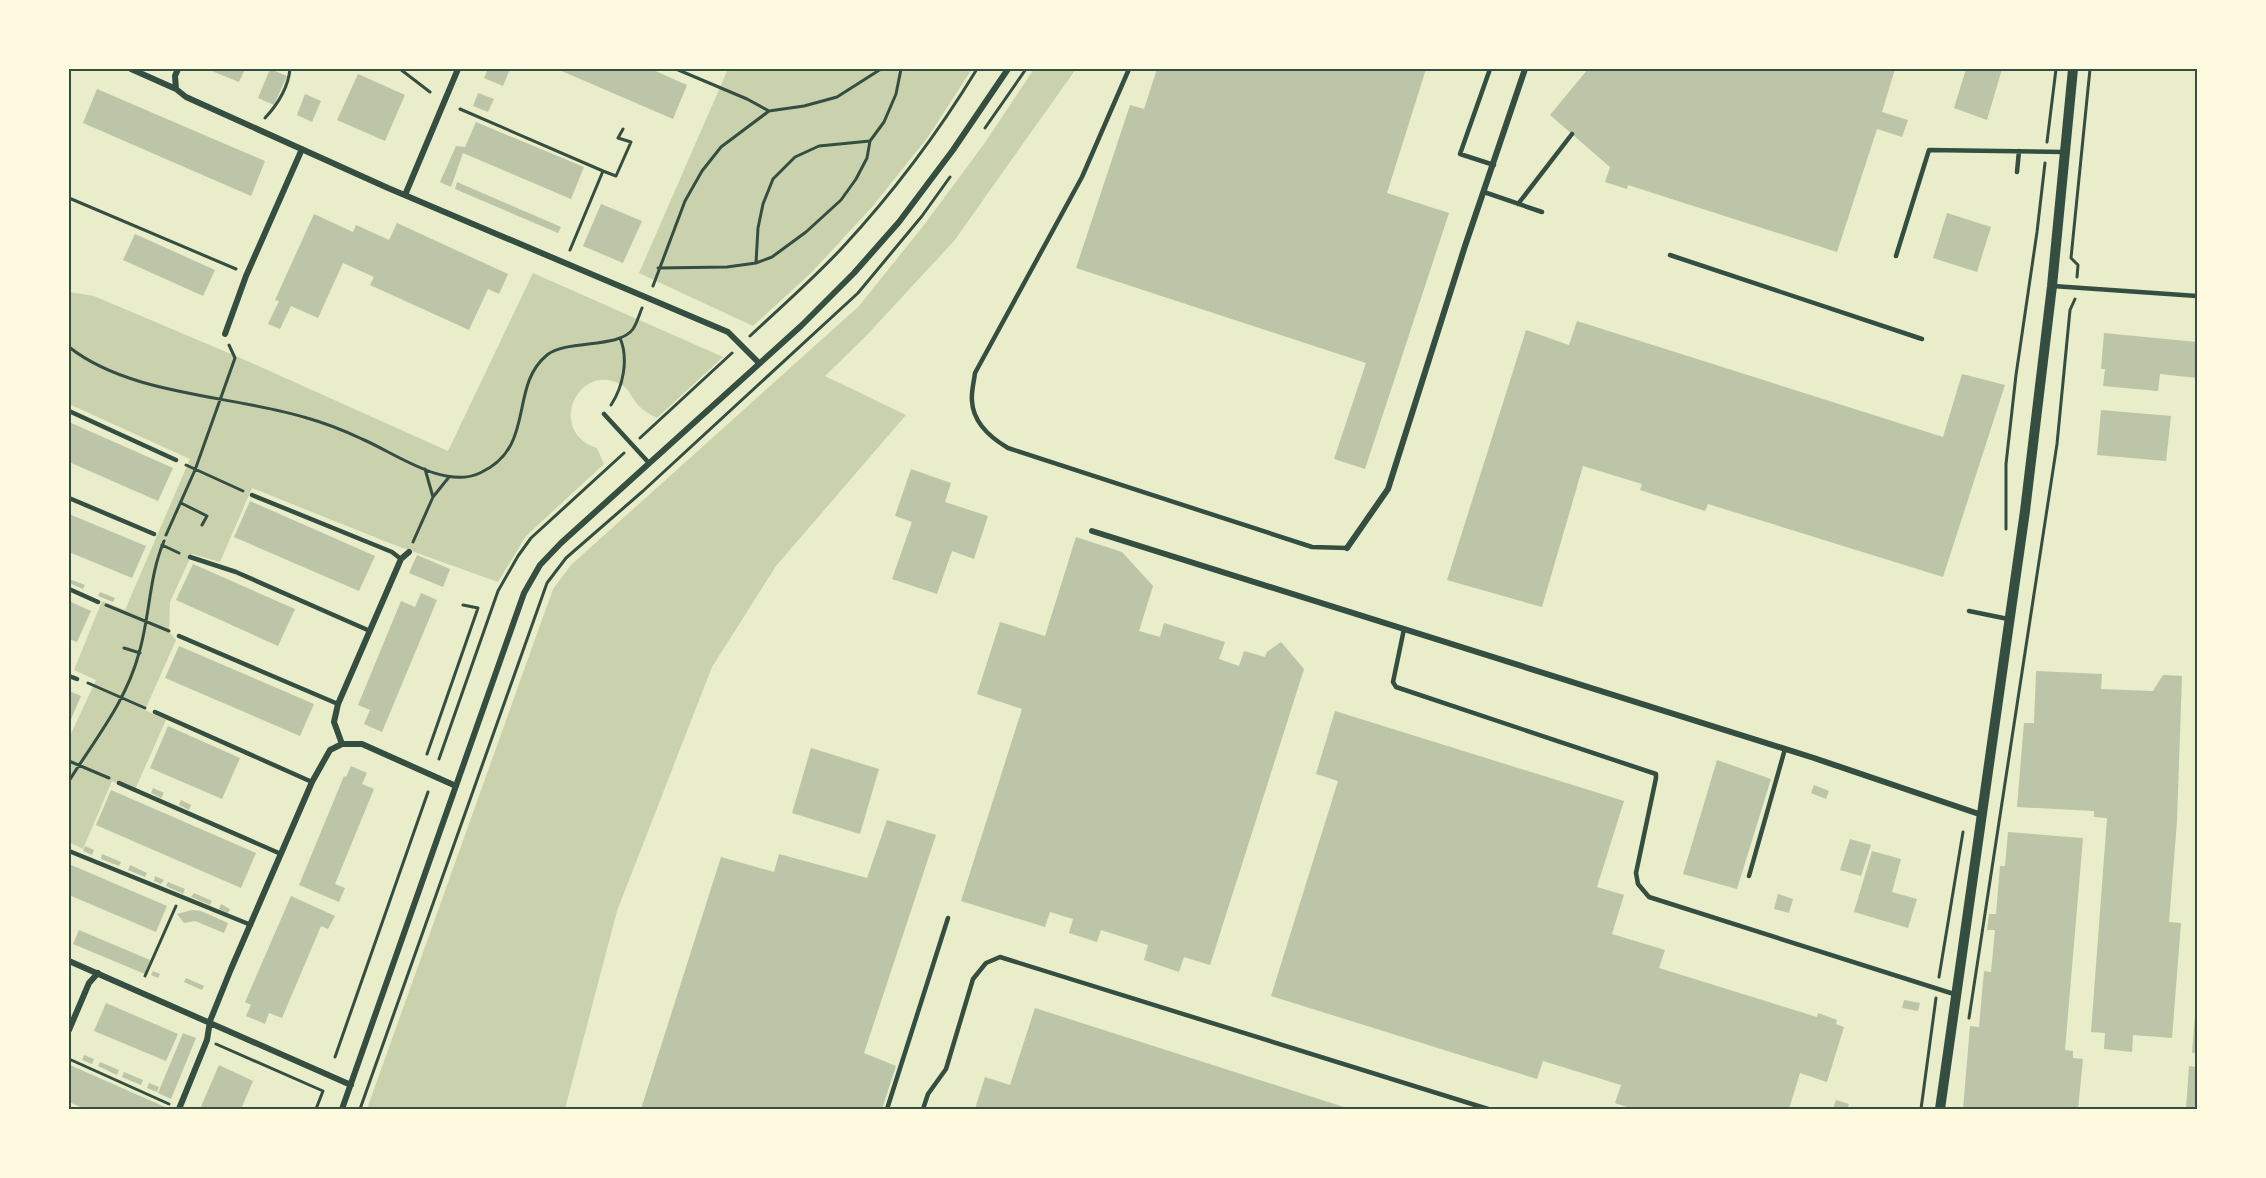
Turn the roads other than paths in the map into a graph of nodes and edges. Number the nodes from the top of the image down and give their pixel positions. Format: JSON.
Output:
{"nodes":[{"id":1,"x":131,"y":69,"type":"edge"},
{"id":2,"x":178,"y":69,"type":"edge"},
{"id":3,"x":458,"y":69,"type":"edge"},
{"id":4,"x":1008,"y":69,"type":"edge"},
{"id":5,"x":1129,"y":69,"type":"edge"},
{"id":6,"x":1491,"y":69,"type":"edge"},
{"id":7,"x":1525,"y":69,"type":"edge"},
{"id":8,"x":2073,"y":69,"type":"edge"},
{"id":9,"x":176,"y":88,"type":"junction"},
{"id":10,"x":1572,"y":134,"type":"dead end"},
{"id":11,"x":302,"y":149,"type":"junction"},
{"id":12,"x":2019,"y":151,"type":"junction"},
{"id":13,"x":2064,"y":152,"type":"junction"},
{"id":14,"x":1494,"y":165,"type":"junction"},
{"id":15,"x":2017,"y":172,"type":"dead end"},
{"id":16,"x":1484,"y":192,"type":"junction"},
{"id":17,"x":405,"y":195,"type":"junction"},
{"id":18,"x":1518,"y":204,"type":"junction"},
{"id":19,"x":1542,"y":212,"type":"dead end"},
{"id":20,"x":1670,"y":255,"type":"dead end"},
{"id":21,"x":1896,"y":256,"type":"dead end"},
{"id":22,"x":2052,"y":286,"type":"junction"},
{"id":23,"x":2197,"y":296,"type":"edge"},
{"id":24,"x":225,"y":334,"type":"dead end"},
{"id":25,"x":1922,"y":339,"type":"dead end"},
{"id":26,"x":759,"y":363,"type":"junction"},
{"id":27,"x":69,"y":411,"type":"edge"},
{"id":28,"x":604,"y":414,"type":"road end"},
{"id":29,"x":176,"y":460,"type":"road end"},
{"id":30,"x":649,"y":463,"type":"junction"},
{"id":31,"x":252,"y":495,"type":"road end"},
{"id":32,"x":69,"y":498,"type":"edge"},
{"id":33,"x":1092,"y":531,"type":"dead end"},
{"id":34,"x":154,"y":534,"type":"dead end"},
{"id":35,"x":1347,"y":548,"type":"joint"},
{"id":36,"x":409,"y":552,"type":"road end"},
{"id":37,"x":190,"y":557,"type":"road end"},
{"id":38,"x":401,"y":559,"type":"junction"},
{"id":39,"x":69,"y":589,"type":"edge"},
{"id":40,"x":98,"y":602,"type":"road end"},
{"id":41,"x":1969,"y":611,"type":"dead end"},
{"id":42,"x":2010,"y":619,"type":"junction"},
{"id":43,"x":1404,"y":629,"type":"junction"},
{"id":44,"x":370,"y":631,"type":"junction"},
{"id":45,"x":179,"y":636,"type":"road end"},
{"id":46,"x":69,"y":676,"type":"edge"},
{"id":47,"x":77,"y":679,"type":"road end"},
{"id":48,"x":338,"y":704,"type":"junction"},
{"id":49,"x":155,"y":712,"type":"road end"},
{"id":50,"x":342,"y":744,"type":"junction"},
{"id":51,"x":1785,"y":749,"type":"junction"},
{"id":52,"x":312,"y":782,"type":"junction"},
{"id":53,"x":119,"y":783,"type":"road end"},
{"id":54,"x":456,"y":786,"type":"junction"},
{"id":55,"x":1983,"y":815,"type":"junction"},
{"id":56,"x":69,"y":850,"type":"edge"},
{"id":57,"x":281,"y":854,"type":"junction"},
{"id":58,"x":1749,"y":876,"type":"dead end"},
{"id":59,"x":948,"y":918,"type":"dead end"},
{"id":60,"x":251,"y":924,"type":"junction"},
{"id":61,"x":69,"y":961,"type":"edge"},
{"id":62,"x":98,"y":973,"type":"junction"},
{"id":63,"x":1957,"y":995,"type":"junction"},
{"id":64,"x":210,"y":1021,"type":"junction"},
{"id":65,"x":69,"y":1030,"type":"edge"},
{"id":66,"x":351,"y":1085,"type":"junction"},
{"id":67,"x":179,"y":1109,"type":"edge"},
{"id":68,"x":342,"y":1109,"type":"edge"},
{"id":69,"x":888,"y":1109,"type":"edge"},
{"id":70,"x":923,"y":1109,"type":"edge"},
{"id":71,"x":1488,"y":1109,"type":"edge"},
{"id":72,"x":1940,"y":1109,"type":"edge"}],
"edges":[{"from":1,"to":9,"type":"street"},
{"from":2,"to":9,"type":"street"},
{"from":3,"to":17,"type":"street"},
{"from":4,"to":26,"type":"street"},
{"from":5,"to":35,"type":"lane"},
{"from":6,"to":14,"type":"lane"},
{"from":7,"to":14,"type":"street"},
{"from":8,"to":13,"type":"street"},
{"from":9,"to":11,"type":"street"},
{"from":10,"to":18,"type":"lane"},
{"from":11,"to":17,"type":"street"},
{"from":11,"to":24,"type":"street"},
{"from":12,"to":13,"type":"lane"},
{"from":12,"to":15,"type":"lane"},
{"from":12,"to":21,"type":"lane"},
{"from":13,"to":22,"type":"street"},
{"from":14,"to":16,"type":"street"},
{"from":16,"to":18,"type":"lane"},
{"from":16,"to":35,"type":"street"},
{"from":17,"to":26,"type":"street"},
{"from":18,"to":19,"type":"lane"},
{"from":20,"to":25,"type":"lane"},
{"from":22,"to":23,"type":"lane"},
{"from":22,"to":42,"type":"street"},
{"from":26,"to":30,"type":"street"},
{"from":27,"to":29,"type":"lane"},
{"from":28,"to":30,"type":"lane"},
{"from":30,"to":54,"type":"street"},
{"from":31,"to":38,"type":"lane"},
{"from":32,"to":34,"type":"lane"},
{"from":33,"to":43,"type":"street"},
{"from":36,"to":38,"type":"street"},
{"from":37,"to":44,"type":"lane"},
{"from":38,"to":44,"type":"street"},
{"from":39,"to":40,"type":"lane"},
{"from":41,"to":42,"type":"lane"},
{"from":42,"to":55,"type":"street"},
{"from":43,"to":51,"type":"street"},
{"from":43,"to":63,"type":"lane"},
{"from":44,"to":48,"type":"street"},
{"from":45,"to":48,"type":"lane"},
{"from":46,"to":47,"type":"lane"},
{"from":48,"to":50,"type":"street"},
{"from":49,"to":52,"type":"lane"},
{"from":50,"to":52,"type":"street"},
{"from":50,"to":54,"type":"street"},
{"from":51,"to":55,"type":"street"},
{"from":51,"to":58,"type":"lane"},
{"from":52,"to":57,"type":"street"},
{"from":53,"to":57,"type":"lane"},
{"from":54,"to":66,"type":"street"},
{"from":55,"to":63,"type":"street"},
{"from":56,"to":60,"type":"lane"},
{"from":57,"to":60,"type":"street"},
{"from":59,"to":69,"type":"lane"},
{"from":60,"to":64,"type":"street"},
{"from":61,"to":62,"type":"street"},
{"from":62,"to":64,"type":"street"},
{"from":62,"to":65,"type":"street"},
{"from":63,"to":72,"type":"street"},
{"from":64,"to":66,"type":"street"},
{"from":64,"to":67,"type":"street"},
{"from":66,"to":68,"type":"street"},
{"from":70,"to":71,"type":"lane"}]}
